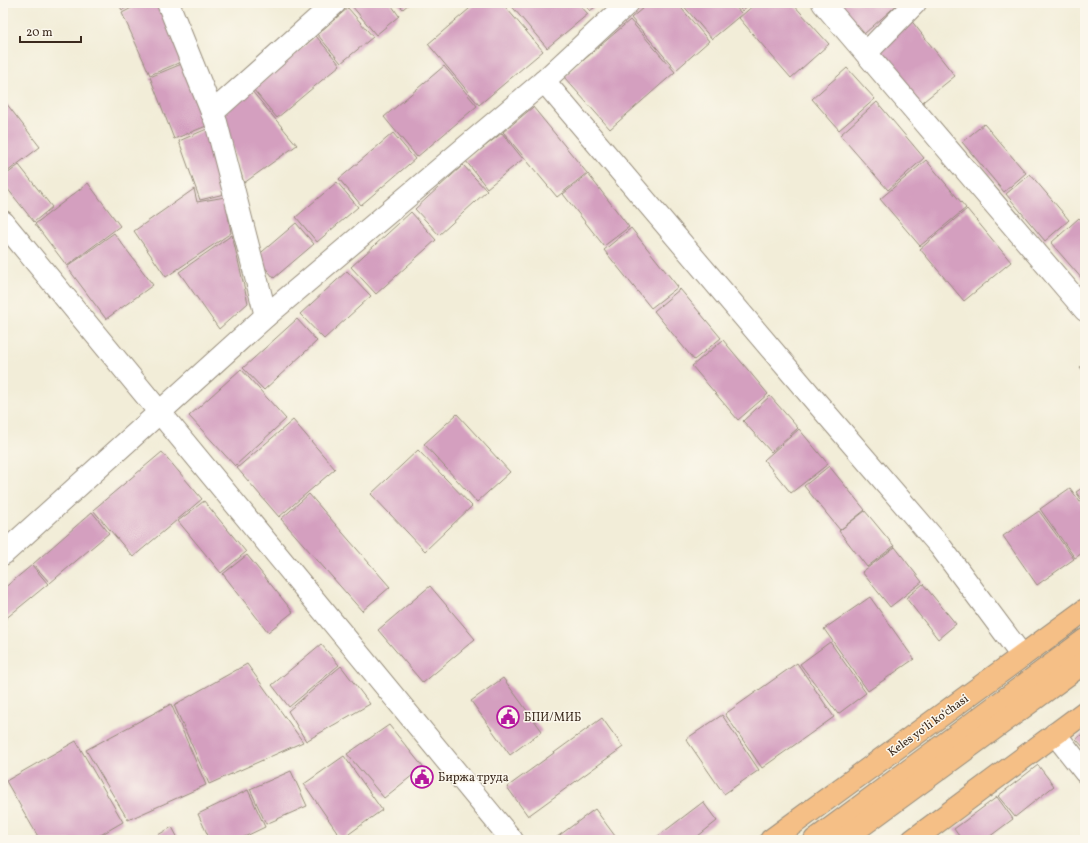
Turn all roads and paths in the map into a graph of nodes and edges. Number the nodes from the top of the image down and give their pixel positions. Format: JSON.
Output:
{"nodes":[{"id":1,"x":168,"y":3,"type":"edge"},
{"id":2,"x":335,"y":3,"type":"edge"},
{"id":3,"x":628,"y":3,"type":"edge"},
{"id":4,"x":823,"y":3,"type":"edge"},
{"id":5,"x":915,"y":3,"type":"edge"},
{"id":6,"x":866,"y":53,"type":"junction"},
{"id":7,"x":544,"y":81,"type":"junction"},
{"id":8,"x":212,"y":113,"type":"junction"},
{"id":9,"x":3,"y":222,"type":"edge"},
{"id":10,"x":1085,"y":310,"type":"edge"},
{"id":11,"x":266,"y":316,"type":"junction"},
{"id":12,"x":159,"y":413,"type":"junction"},
{"id":13,"x":3,"y":554,"type":"edge"},
{"id":14,"x":1085,"y":610,"type":"edge"},
{"id":15,"x":1085,"y":640,"type":"edge"},
{"id":16,"x":1022,"y":656,"type":"junction"},
{"id":17,"x":1085,"y":662,"type":"edge"},
{"id":18,"x":1085,"y":712,"type":"edge"},
{"id":19,"x":1055,"y":734,"type":"junction"},
{"id":20,"x":1085,"y":772,"type":"edge"},
{"id":21,"x":512,"y":840,"type":"edge"},
{"id":22,"x":771,"y":840,"type":"edge"},
{"id":23,"x":815,"y":840,"type":"edge"},
{"id":24,"x":842,"y":840,"type":"edge"},
{"id":25,"x":913,"y":840,"type":"edge"}],
"edges":[{"from":1,"to":8,"type":"street"},
{"from":2,"to":8,"type":"street"},
{"from":3,"to":7,"type":"street"},
{"from":4,"to":6,"type":"street"},
{"from":5,"to":6,"type":"street"},
{"from":6,"to":10,"type":"street"},
{"from":7,"to":11,"type":"street"},
{"from":7,"to":16,"type":"street"},
{"from":8,"to":11,"type":"street"},
{"from":9,"to":12,"type":"street"},
{"from":11,"to":12,"type":"street"},
{"from":12,"to":13,"type":"street"},
{"from":12,"to":21,"type":"street"},
{"from":14,"to":16,"type":"main road","name":"Keles yoʻli koʻchasi"},
{"from":15,"to":23,"type":"main road","name":"Keles yoʻli koʻchasi"},
{"from":16,"to":22,"type":"main road","name":"Keles yoʻli koʻchasi"},
{"from":17,"to":24,"type":"main road"},
{"from":18,"to":19,"type":"main road"},
{"from":19,"to":20,"type":"street"},
{"from":19,"to":25,"type":"main road"}]}
